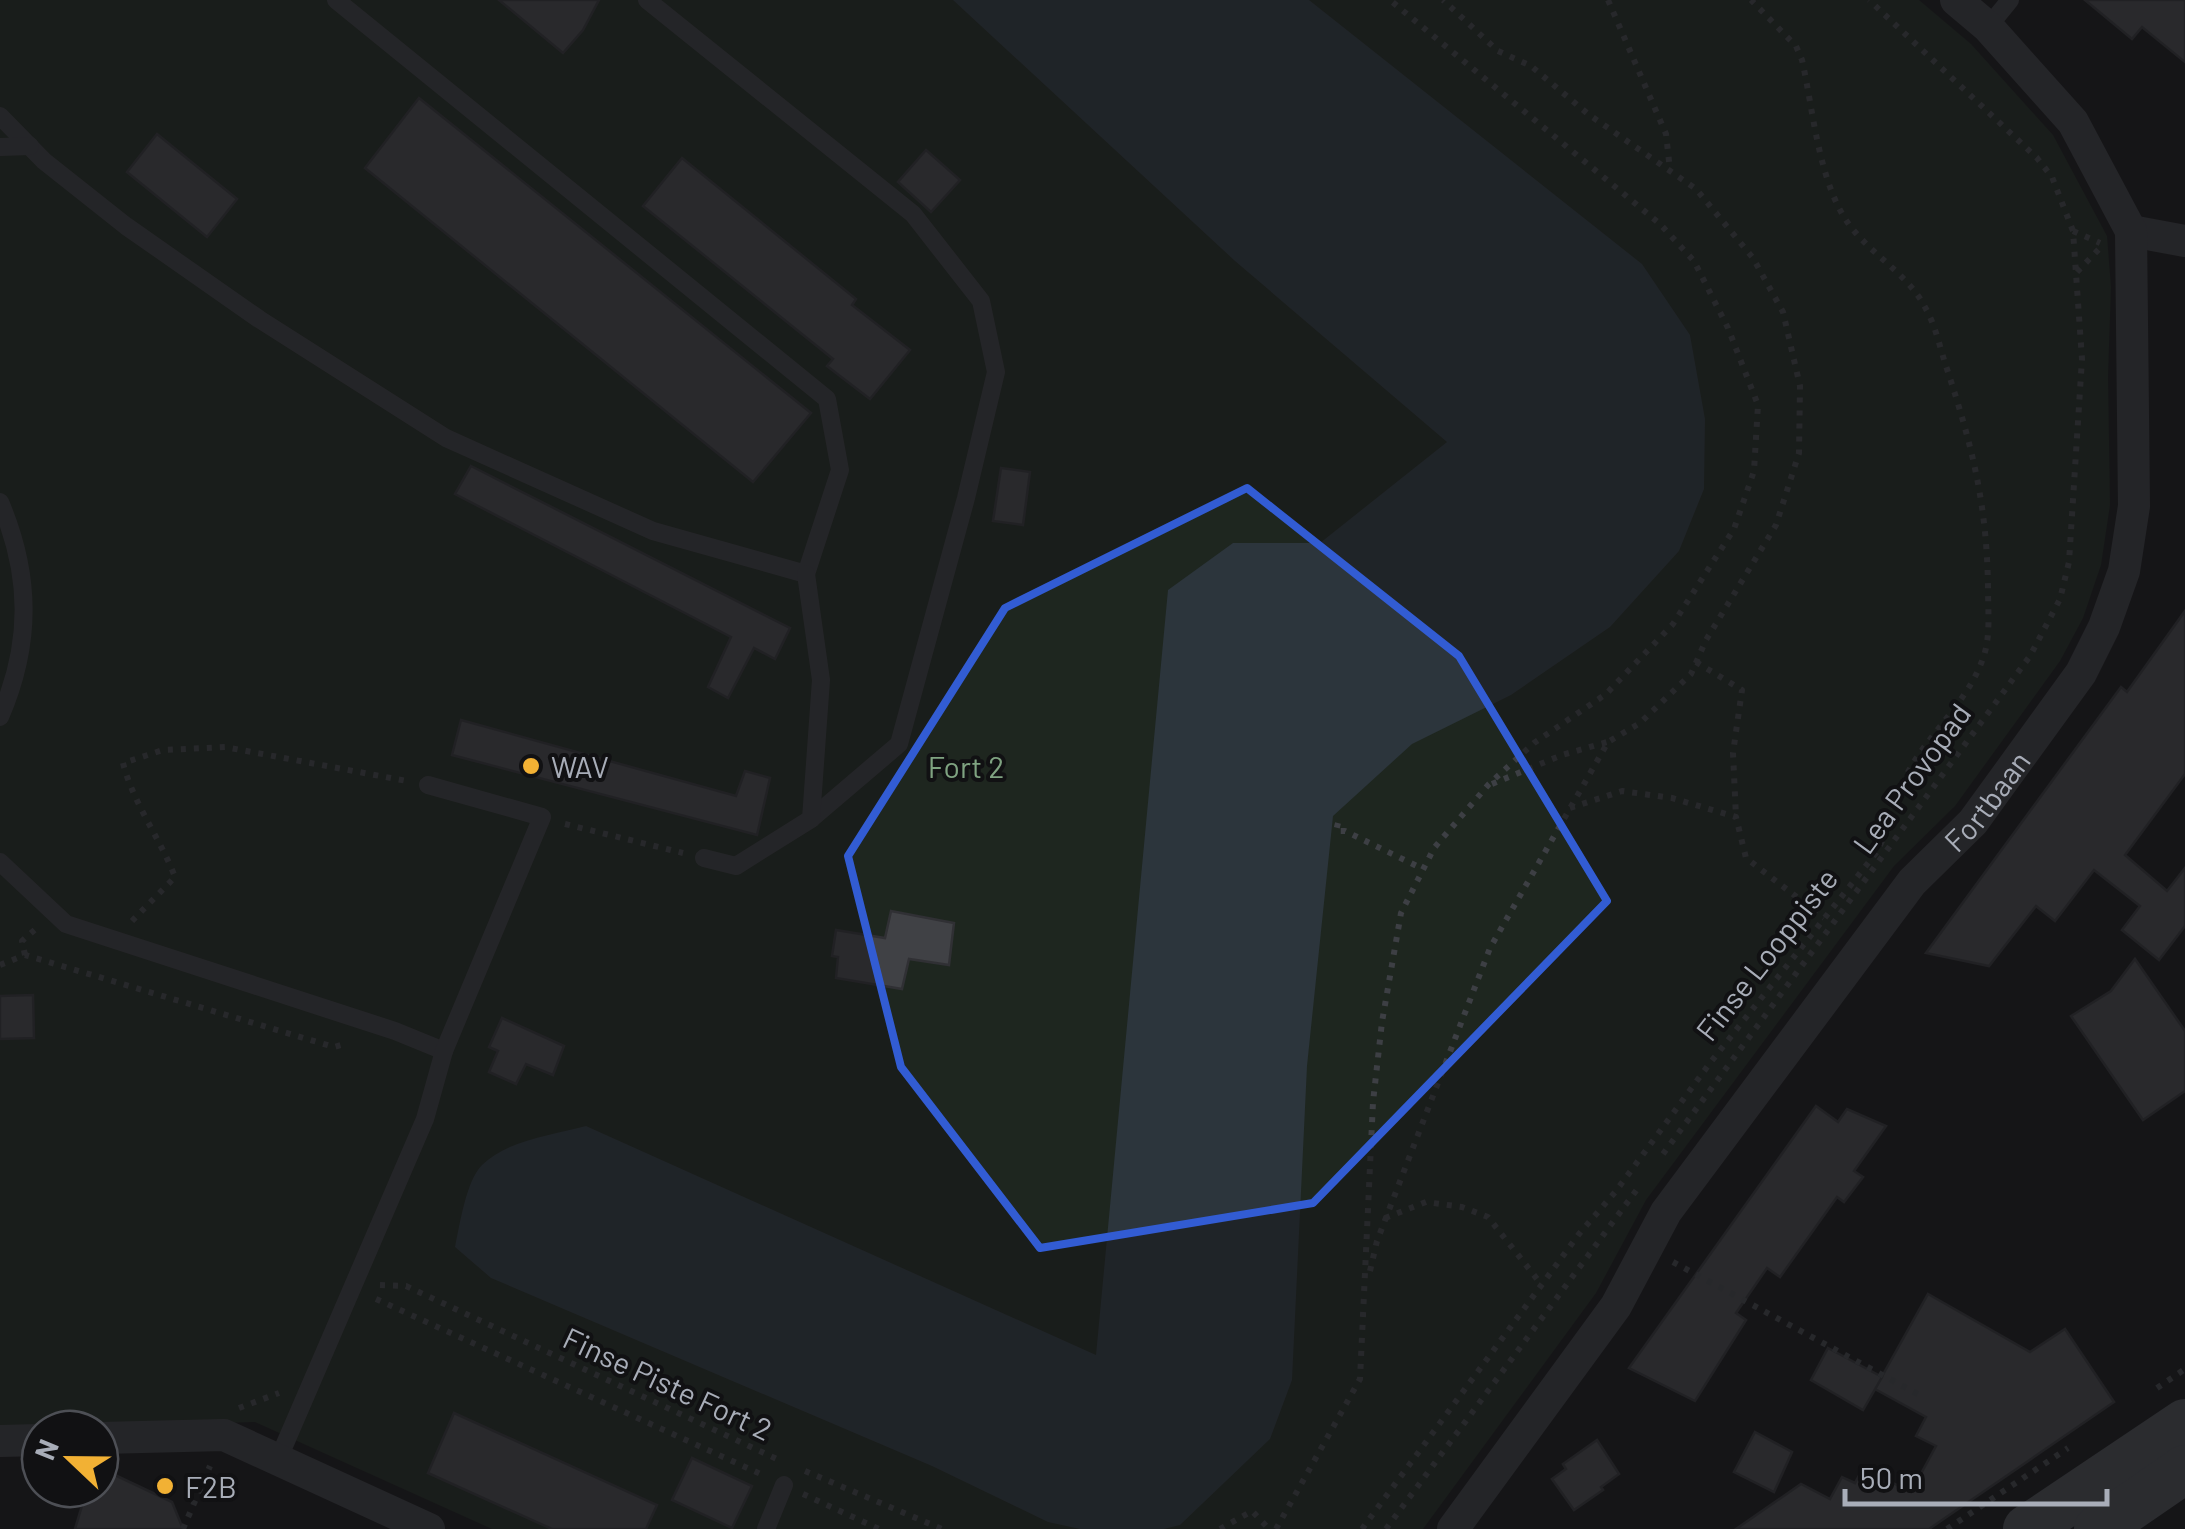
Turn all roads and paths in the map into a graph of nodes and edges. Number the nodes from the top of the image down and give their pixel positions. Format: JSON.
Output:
{"nodes":[{"id":1,"x":336,"y":0,"type":"edge"},
{"id":2,"x":646,"y":0,"type":"edge"},
{"id":3,"x":1390,"y":0,"type":"edge"},
{"id":4,"x":1443,"y":0,"type":"edge"},
{"id":5,"x":1608,"y":0,"type":"edge"},
{"id":6,"x":1751,"y":0,"type":"edge"},
{"id":7,"x":1869,"y":0,"type":"edge"},
{"id":8,"x":1956,"y":0,"type":"edge"},
{"id":9,"x":2010,"y":0,"type":"edge"},
{"id":10,"x":1988,"y":26,"type":"junction"},
{"id":11,"x":0,"y":116,"type":"edge"},
{"id":12,"x":30,"y":146,"type":"junction"},
{"id":13,"x":0,"y":147,"type":"edge"},
{"id":14,"x":1670,"y":171,"type":"junction"},
{"id":15,"x":2117,"y":238,"type":"junction"},
{"id":16,"x":2185,"y":241,"type":"edge"},
{"id":17,"x":2076,"y":274,"type":"junction"},
{"id":18,"x":0,"y":502,"type":"edge"},
{"id":19,"x":806,"y":574,"type":"junction"},
{"id":20,"x":1696,"y":662,"type":"junction"},
{"id":21,"x":0,"y":717,"type":"edge"},
{"id":22,"x":1608,"y":742,"type":"junction"},
{"id":23,"x":1489,"y":784,"type":"junction"},
{"id":24,"x":428,"y":785,"type":"joint"},
{"id":25,"x":1570,"y":808,"type":"junction"},
{"id":26,"x":1736,"y":817,"type":"junction"},
{"id":27,"x":542,"y":818,"type":"junction"},
{"id":28,"x":810,"y":819,"type":"junction"},
{"id":29,"x":1338,"y":823,"type":"dead end"},
{"id":30,"x":704,"y":858,"type":"joint"},
{"id":31,"x":0,"y":862,"type":"edge"},
{"id":32,"x":1423,"y":869,"type":"junction"},
{"id":33,"x":1824,"y":918,"type":"junction"},
{"id":34,"x":39,"y":926,"type":"dead end"},
{"id":35,"x":110,"y":938,"type":"junction"},
{"id":36,"x":25,"y":955,"type":"junction"},
{"id":37,"x":0,"y":965,"type":"edge"},
{"id":38,"x":394,"y":1030,"type":"junction"},
{"id":39,"x":444,"y":1050,"type":"junction"},
{"id":40,"x":1658,"y":1161,"type":"dead end"},
{"id":41,"x":1646,"y":1177,"type":"dead end"},
{"id":42,"x":1386,"y":1218,"type":"junction"},
{"id":43,"x":1598,"y":1242,"type":"junction"},
{"id":44,"x":1648,"y":1248,"type":"junction"},
{"id":45,"x":354,"y":1282,"type":"junction"},
{"id":46,"x":1541,"y":1284,"type":"junction"},
{"id":47,"x":1366,"y":1290,"type":"junction"},
{"id":48,"x":283,"y":1392,"type":"dead end"},
{"id":49,"x":1923,"y":1397,"type":"dead end"},
{"id":50,"x":229,"y":1422,"type":"junction"},
{"id":51,"x":2185,"y":1423,"type":"edge"},
{"id":52,"x":120,"y":1436,"type":"edge"},
{"id":53,"x":278,"y":1460,"type":"junction"},
{"id":54,"x":2185,"y":1469,"type":"edge"},
{"id":55,"x":784,"y":1485,"type":"junction"},
{"id":56,"x":183,"y":1529,"type":"edge"},
{"id":57,"x":430,"y":1529,"type":"edge"},
{"id":58,"x":766,"y":1529,"type":"edge"},
{"id":59,"x":879,"y":1529,"type":"edge"},
{"id":60,"x":942,"y":1529,"type":"edge"},
{"id":61,"x":1220,"y":1529,"type":"edge"},
{"id":62,"x":1272,"y":1529,"type":"edge"},
{"id":63,"x":1362,"y":1529,"type":"edge"},
{"id":64,"x":1386,"y":1529,"type":"edge"},
{"id":65,"x":1453,"y":1529,"type":"edge"},
{"id":66,"x":2026,"y":1529,"type":"edge"},
{"id":67,"x":2098,"y":1529,"type":"edge"}],
"edges":[{"from":1,"to":19,"type":"lane"},
{"from":2,"to":28,"type":"lane"},
{"from":3,"to":23,"type":"path"},
{"from":4,"to":14,"type":"path"},
{"from":5,"to":14,"type":"path"},
{"from":6,"to":33,"type":"path","name":"Finse Looppiste"},
{"from":7,"to":17,"type":"path","name":"Lea Provopad"},
{"from":8,"to":10,"type":"street","name":"Fortbaan"},
{"from":9,"to":10,"type":"lane"},
{"from":10,"to":15,"type":"street","name":"Fortbaan"},
{"from":11,"to":12,"type":"lane"},
{"from":12,"to":13,"type":"lane"},
{"from":12,"to":19,"type":"lane"},
{"from":14,"to":20,"type":"path"},
{"from":15,"to":16,"type":"street"},
{"from":15,"to":17,"type":"path"},
{"from":15,"to":44,"type":"street","name":"Fortbaan"},
{"from":17,"to":40,"type":"path","name":"Lea Provopad"},
{"from":18,"to":21,"type":"lane"},
{"from":19,"to":28,"type":"lane"},
{"from":20,"to":22,"type":"path"},
{"from":20,"to":26,"type":"path"},
{"from":22,"to":23,"type":"path"},
{"from":22,"to":25,"type":"path"},
{"from":23,"to":32,"type":"path"},
{"from":24,"to":27,"type":"lane"},
{"from":24,"to":35,"type":"path"},
{"from":25,"to":26,"type":"path"},
{"from":25,"to":42,"type":"path"},
{"from":26,"to":33,"type":"path"},
{"from":27,"to":30,"type":"path"},
{"from":27,"to":39,"type":"lane"},
{"from":28,"to":30,"type":"lane"},
{"from":29,"to":32,"type":"path"},
{"from":31,"to":35,"type":"lane"},
{"from":32,"to":47,"type":"path"},
{"from":33,"to":46,"type":"path","name":"Finse Looppiste"},
{"from":34,"to":36,"type":"path"},
{"from":35,"to":38,"type":"lane"},
{"from":36,"to":37,"type":"path"},
{"from":36,"to":38,"type":"path"},
{"from":38,"to":39,"type":"lane"},
{"from":39,"to":45,"type":"lane"},
{"from":41,"to":43,"type":"path"},
{"from":42,"to":46,"type":"path"},
{"from":42,"to":47,"type":"path"},
{"from":43,"to":44,"type":"path"},
{"from":43,"to":64,"type":"path"},
{"from":44,"to":49,"type":"path"},
{"from":44,"to":65,"type":"street","name":"Fortbaan"},
{"from":45,"to":53,"type":"lane"},
{"from":45,"to":55,"type":"path"},
{"from":45,"to":60,"type":"path","name":"Finse Piste Fort 2"},
{"from":46,"to":63,"type":"path","name":"Finse Looppiste"},
{"from":47,"to":62,"type":"path"},
{"from":48,"to":50,"type":"path"},
{"from":50,"to":52,"type":"street"},
{"from":50,"to":53,"type":"street"},
{"from":50,"to":56,"type":"path"},
{"from":51,"to":66,"type":"main road"},
{"from":53,"to":57,"type":"street"},
{"from":54,"to":67,"type":"main road"},
{"from":55,"to":58,"type":"lane"},
{"from":55,"to":59,"type":"path"},
{"from":61,"to":62,"type":"path"}]}
